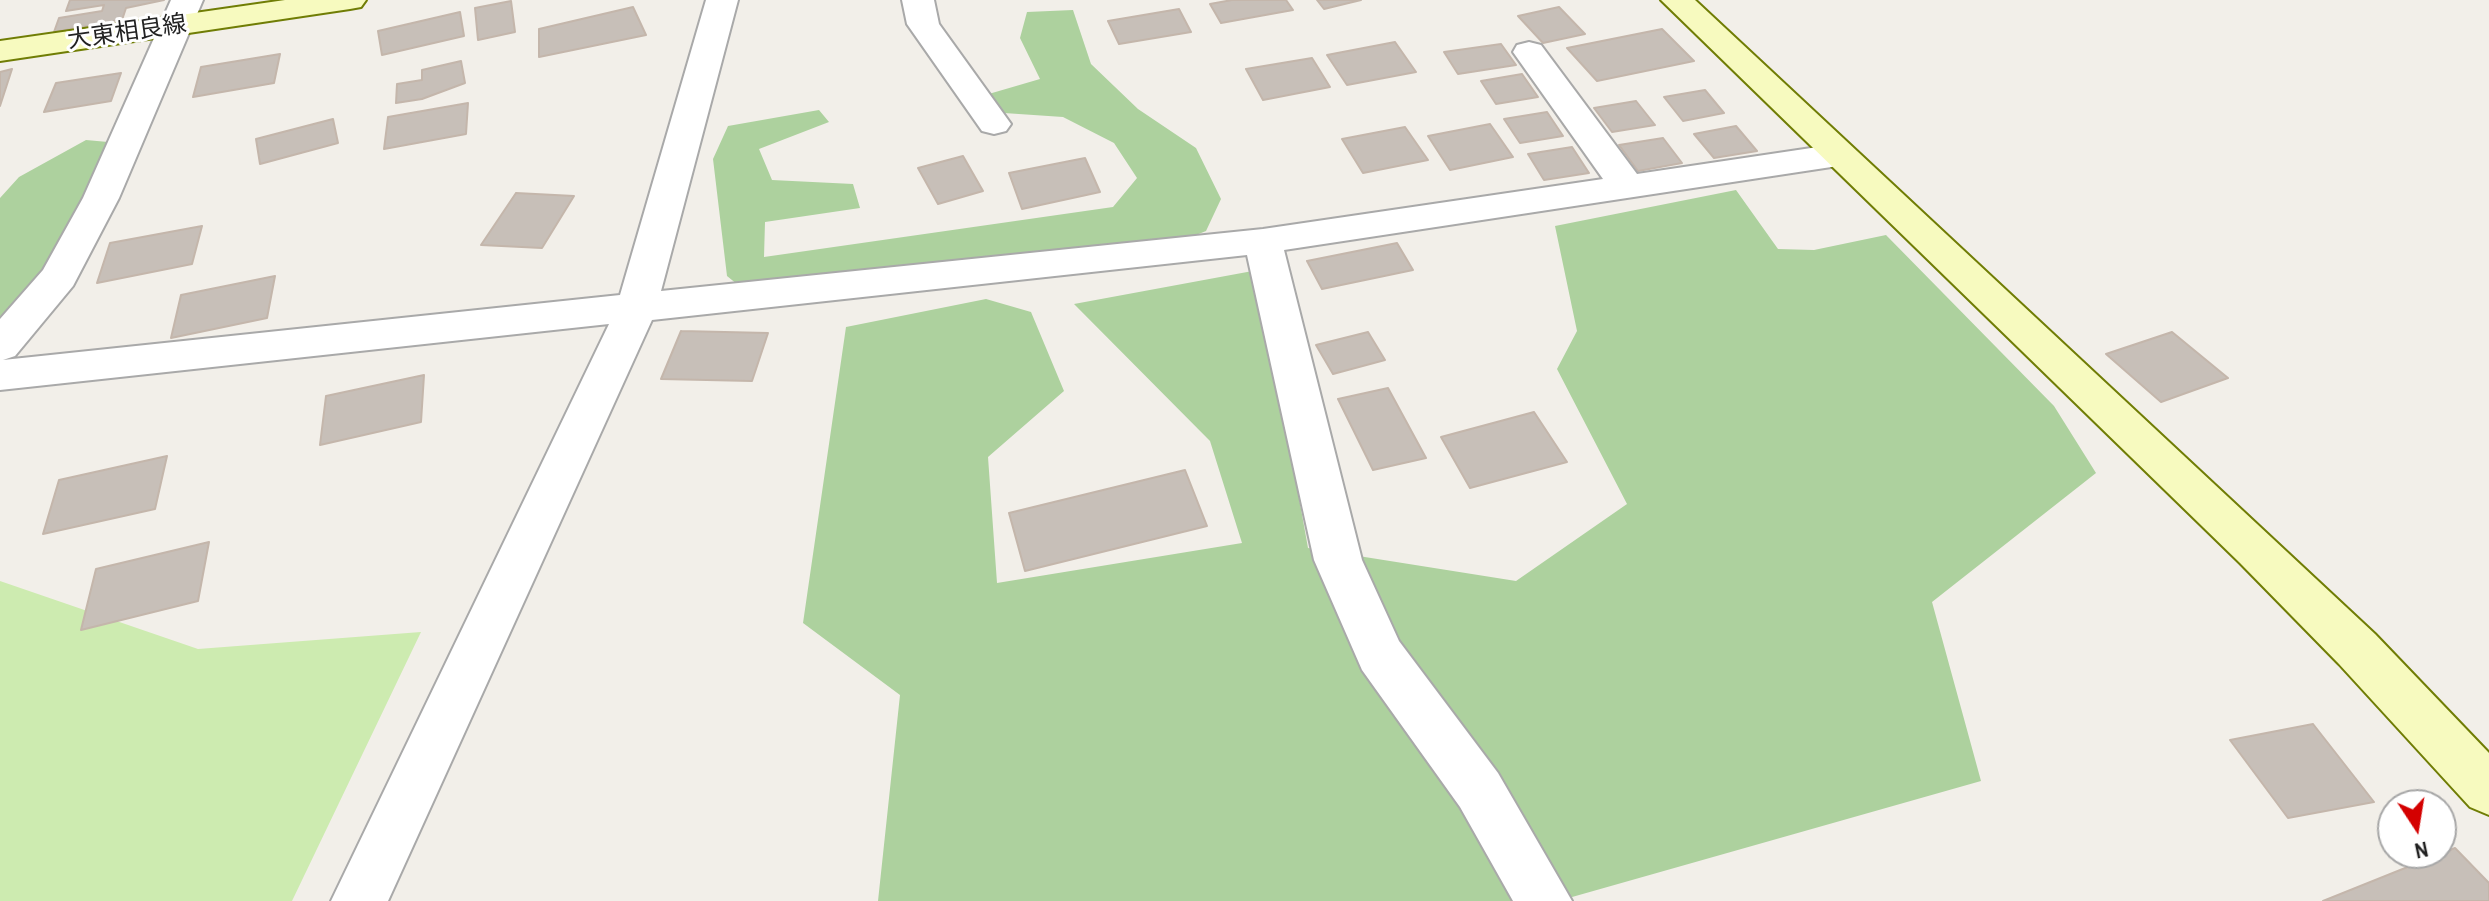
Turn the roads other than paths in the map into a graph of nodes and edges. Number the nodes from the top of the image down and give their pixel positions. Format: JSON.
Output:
{"nodes":[{"id":1,"x":350,"y":0,"type":"edge"},
{"id":2,"x":722,"y":0,"type":"edge"},
{"id":3,"x":918,"y":0,"type":"edge"},
{"id":4,"x":1677,"y":0,"type":"edge"},
{"id":5,"x":182,"y":13,"type":"edge"},
{"id":6,"x":0,"y":51,"type":"edge"},
{"id":7,"x":1529,"y":52,"type":"dead end"},
{"id":8,"x":994,"y":124,"type":"dead end"},
{"id":9,"x":1838,"y":155,"type":"junction"},
{"id":10,"x":1628,"y":187,"type":"junction"},
{"id":11,"x":1263,"y":241,"type":"junction"},
{"id":12,"x":636,"y":310,"type":"junction"},
{"id":13,"x":0,"y":346,"type":"edge"},
{"id":14,"x":0,"y":375,"type":"edge"},
{"id":15,"x":2489,"y":790,"type":"edge"},
{"id":16,"x":359,"y":901,"type":"edge"},
{"id":17,"x":1544,"y":901,"type":"edge"}],
"edges":[{"from":1,"to":5,"type":"street","name":"大東相良線"},
{"from":2,"to":12,"type":"street"},
{"from":3,"to":8,"type":"street"},
{"from":4,"to":9,"type":"street"},
{"from":5,"to":6,"type":"street","name":"大東相良線"},
{"from":5,"to":13,"type":"street"},
{"from":7,"to":10,"type":"street"},
{"from":9,"to":10,"type":"street"},
{"from":9,"to":15,"type":"street"},
{"from":10,"to":11,"type":"street"},
{"from":11,"to":12,"type":"street"},
{"from":11,"to":17,"type":"street"},
{"from":12,"to":14,"type":"street"},
{"from":12,"to":16,"type":"street"}]}
